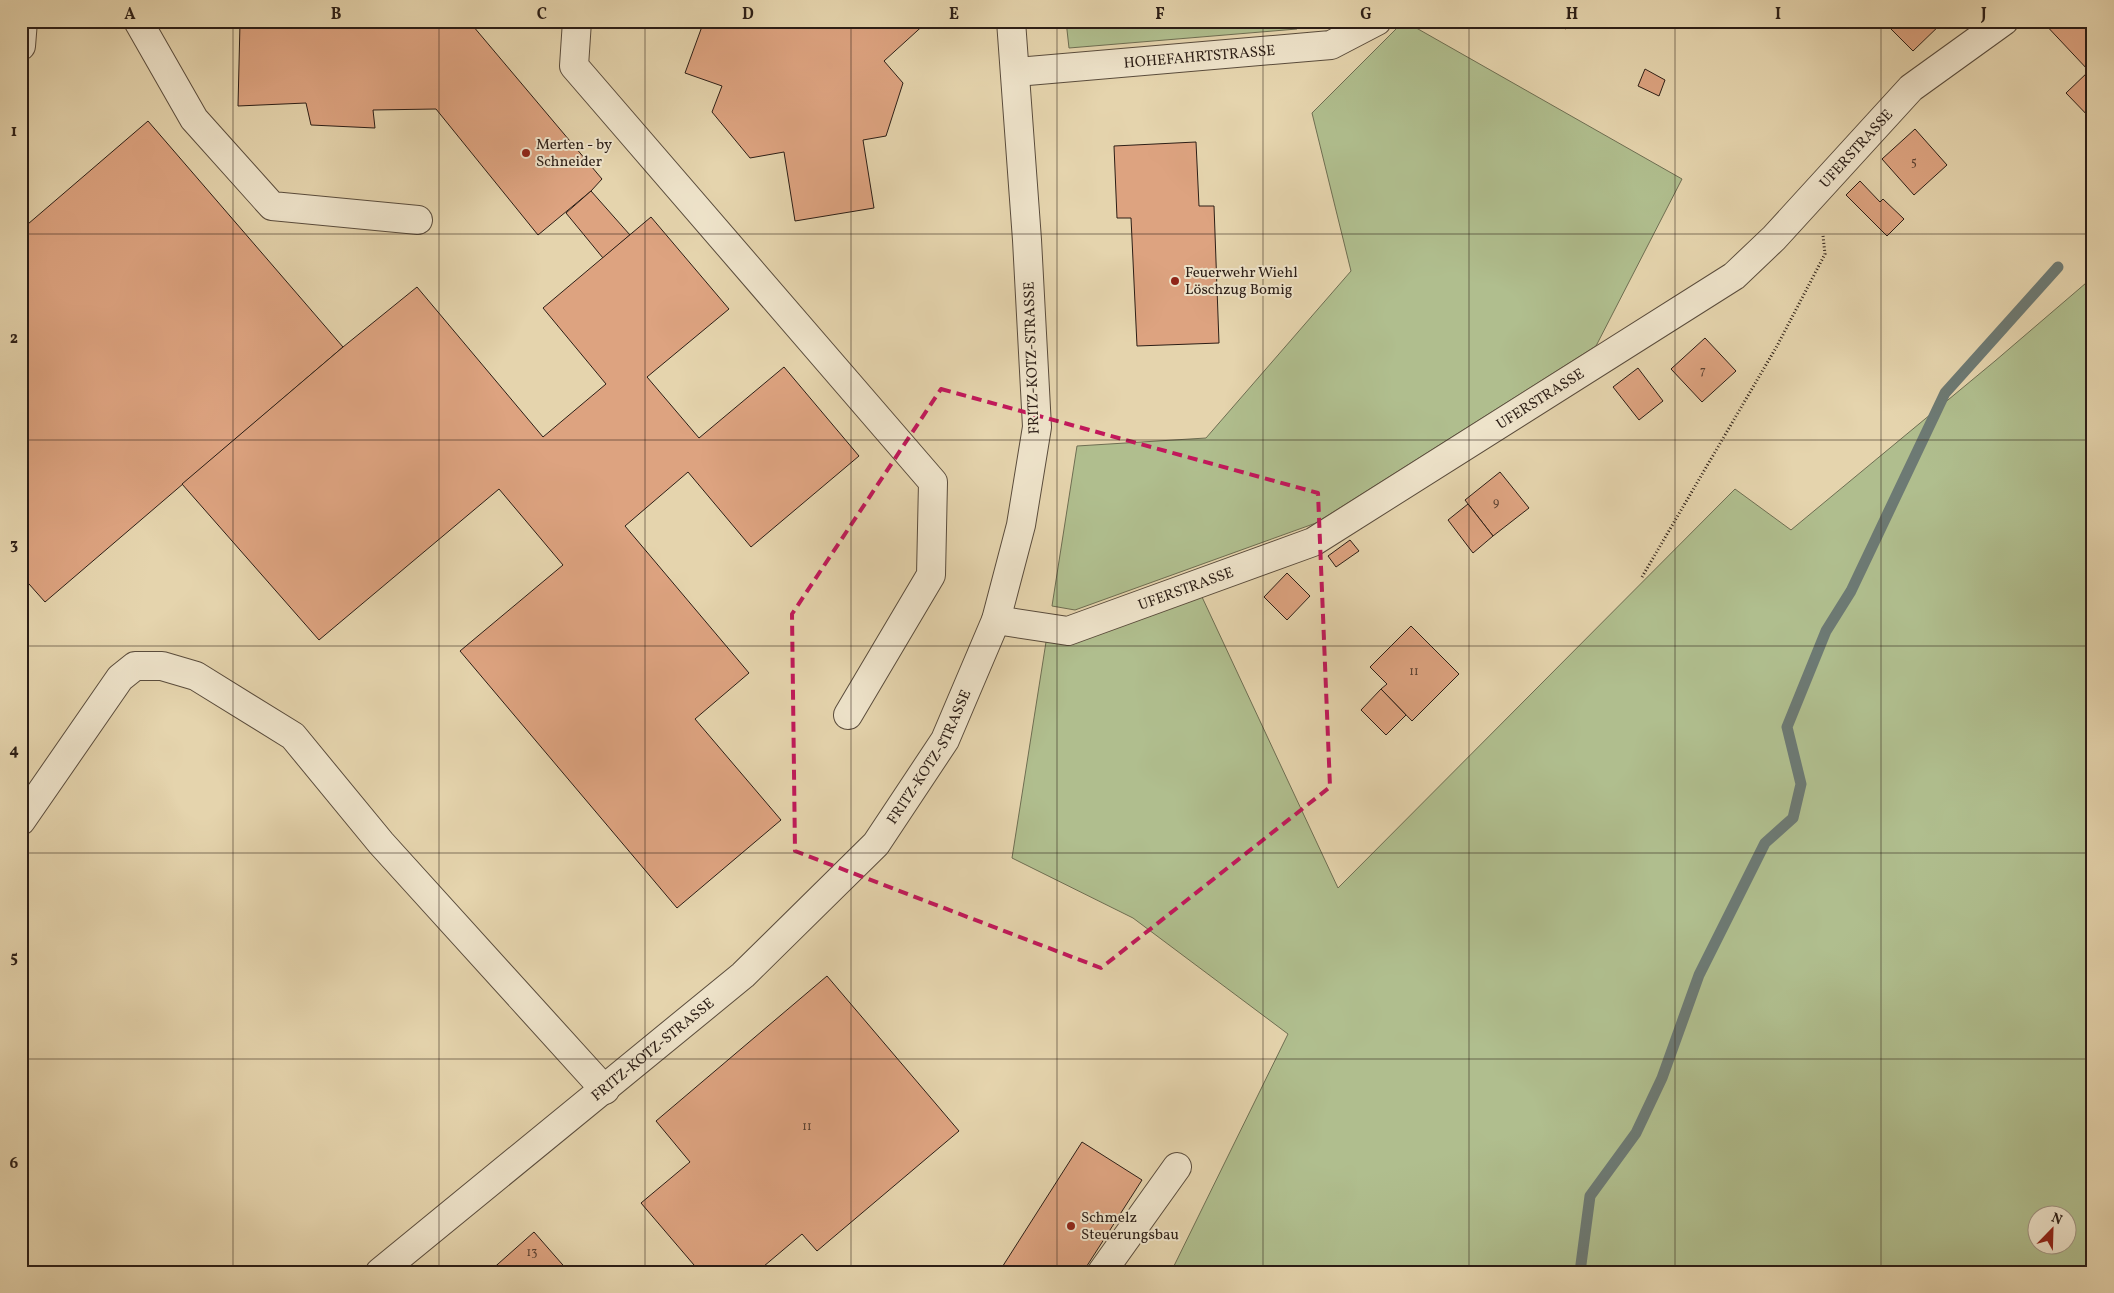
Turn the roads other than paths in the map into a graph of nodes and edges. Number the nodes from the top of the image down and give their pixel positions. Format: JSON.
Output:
{"nodes":[{"id":1,"x":23,"y":21,"type":"edge"},
{"id":2,"x":138,"y":21,"type":"edge"},
{"id":3,"x":577,"y":21,"type":"edge"},
{"id":4,"x":1011,"y":21,"type":"edge"},
{"id":5,"x":1377,"y":21,"type":"edge"},
{"id":6,"x":2004,"y":21,"type":"edge"},
{"id":7,"x":21,"y":46,"type":"edge"},
{"id":8,"x":1016,"y":72,"type":"junction"},
{"id":9,"x":418,"y":220,"type":"dead end"},
{"id":10,"x":996,"y":620,"type":"junction"},
{"id":11,"x":848,"y":715,"type":"dead end"},
{"id":12,"x":21,"y":821,"type":"edge"},
{"id":13,"x":605,"y":1090,"type":"junction"},
{"id":14,"x":1177,"y":1167,"type":"dead end"},
{"id":15,"x":380,"y":1272,"type":"edge"},
{"id":16,"x":1102,"y":1272,"type":"edge"}],
"edges":[{"from":1,"to":7,"type":"street"},
{"from":2,"to":9,"type":"street"},
{"from":3,"to":11,"type":"street"},
{"from":4,"to":8,"type":"street","name":"FRITZ-KOTZ-STRASSE"},
{"from":5,"to":8,"type":"street","name":"HOHEFAHRTSTRASSE"},
{"from":6,"to":10,"type":"street","name":"UFERSTRASSE"},
{"from":8,"to":10,"type":"street","name":"FRITZ-KOTZ-STRASSE"},
{"from":10,"to":13,"type":"street","name":"FRITZ-KOTZ-STRASSE"},
{"from":12,"to":13,"type":"street"},
{"from":13,"to":15,"type":"street","name":"FRITZ-KOTZ-STRASSE"},
{"from":14,"to":16,"type":"street"}]}
